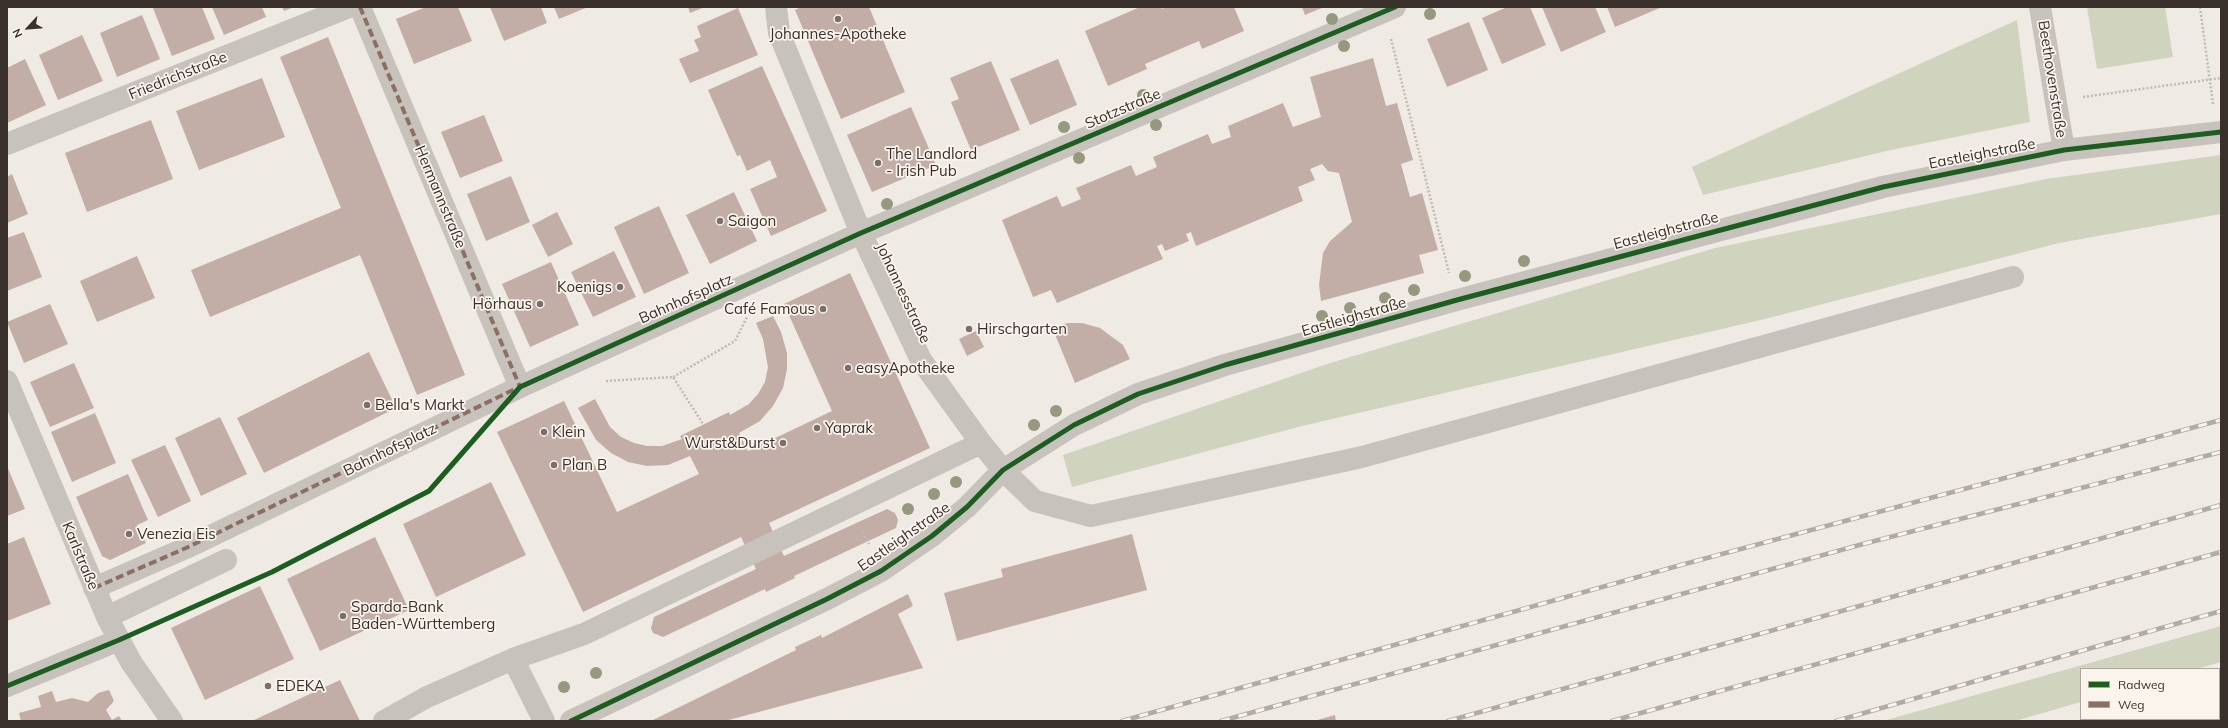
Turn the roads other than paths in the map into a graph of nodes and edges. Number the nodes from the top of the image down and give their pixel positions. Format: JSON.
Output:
{"nodes":[{"id":1,"x":349,"y":7,"type":"edge"},
{"id":2,"x":360,"y":7,"type":"edge"},
{"id":3,"x":776,"y":7,"type":"edge"},
{"id":4,"x":2040,"y":7,"type":"edge"},
{"id":5,"x":1387,"y":8,"type":"edge"},
{"id":6,"x":2219,"y":132,"type":"edge"},
{"id":7,"x":7,"y":144,"type":"edge"},
{"id":8,"x":2064,"y":150,"type":"junction"},
{"id":9,"x":861,"y":233,"type":"junction"},
{"id":10,"x":2013,"y":277,"type":"dead end"},
{"id":11,"x":7,"y":381,"type":"edge"},
{"id":12,"x":520,"y":387,"type":"junction"},
{"id":13,"x":981,"y":443,"type":"junction"},
{"id":14,"x":1003,"y":470,"type":"junction"},
{"id":15,"x":226,"y":560,"type":"dead end"},
{"id":16,"x":94,"y":588,"type":"junction"},
{"id":17,"x":107,"y":617,"type":"junction"},
{"id":18,"x":119,"y":640,"type":"junction"},
{"id":19,"x":513,"y":659,"type":"junction"},
{"id":20,"x":7,"y":686,"type":"edge"},
{"id":21,"x":172,"y":721,"type":"edge"},
{"id":22,"x":384,"y":721,"type":"edge"},
{"id":23,"x":544,"y":721,"type":"edge"},
{"id":24,"x":571,"y":721,"type":"edge"}],
"edges":[{"from":1,"to":7,"type":"street","name":"Friedrichstraße"},
{"from":2,"to":12,"type":"street","name":"Hermannstraße"},
{"from":3,"to":9,"type":"street","name":"Johannesstraße"},
{"from":4,"to":8,"type":"street","name":"Beethovenstraße"},
{"from":5,"to":9,"type":"street","name":"Stotzstraße"},
{"from":6,"to":8,"type":"street","name":"Eastleighstraße"},
{"from":8,"to":14,"type":"street","name":"Eastleighstraße"},
{"from":9,"to":12,"type":"street","name":"Bahnhofsplatz"},
{"from":9,"to":13,"type":"street","name":"Johannesstraße"},
{"from":10,"to":14,"type":"street","name":"Johannesstraße"},
{"from":11,"to":16,"type":"street","name":"Karlstraße"},
{"from":12,"to":16,"type":"street","name":"Bahnhofsplatz"},
{"from":13,"to":14,"type":"street","name":"Johannesstraße"},
{"from":13,"to":19,"type":"street"},
{"from":14,"to":24,"type":"street","name":"Eastleighstraße"},
{"from":15,"to":17,"type":"street"},
{"from":16,"to":17,"type":"street","name":"Karlstraße"},
{"from":17,"to":18,"type":"street","name":"Karlstraße"},
{"from":18,"to":20,"type":"street"},
{"from":18,"to":21,"type":"street","name":"Karlstraße"},
{"from":19,"to":22,"type":"street"},
{"from":19,"to":23,"type":"street"}]}
